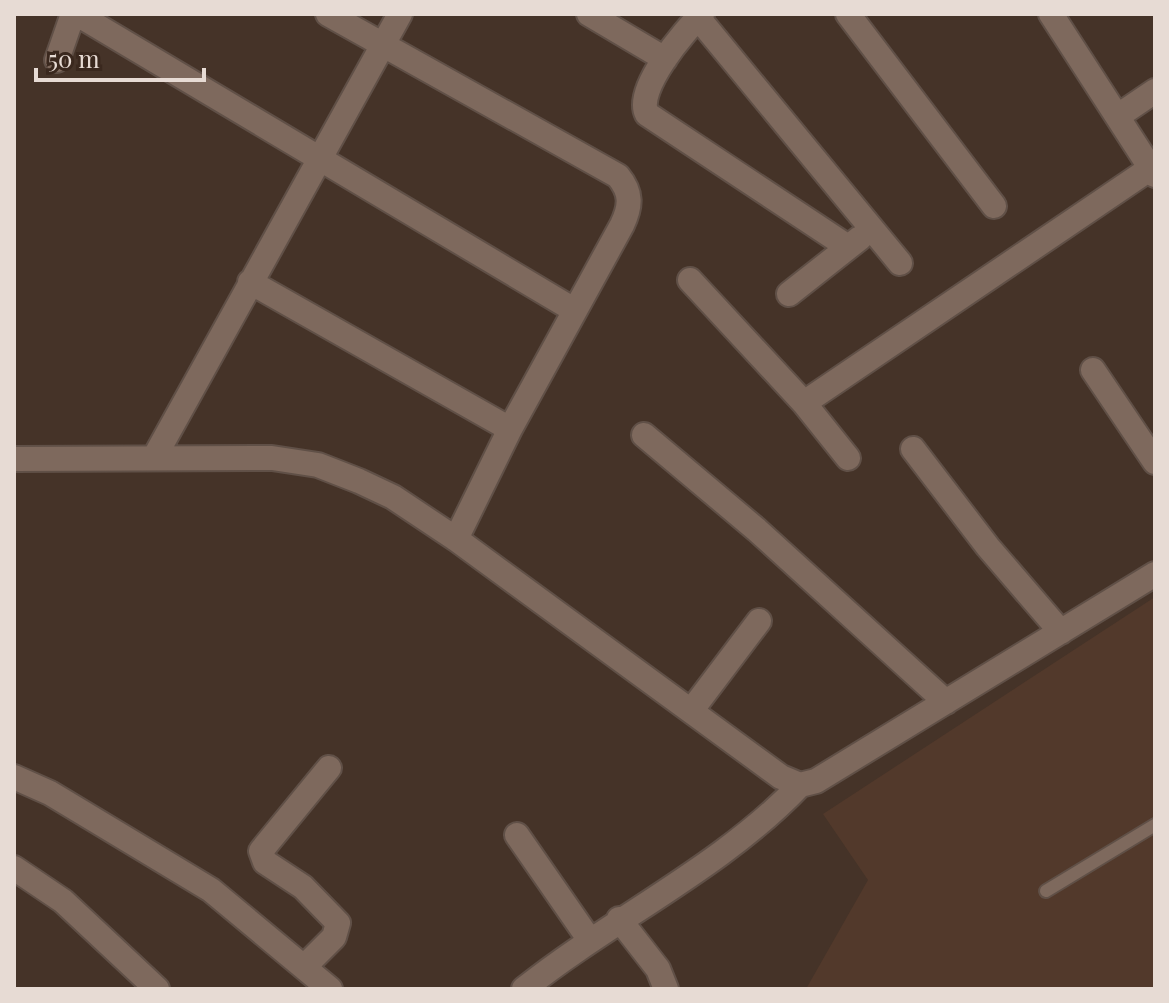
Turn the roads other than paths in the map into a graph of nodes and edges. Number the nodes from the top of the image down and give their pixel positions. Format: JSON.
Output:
{"nodes":[{"id":1,"x":75,"y":14,"type":"edge"},
{"id":2,"x":328,"y":14,"type":"edge"},
{"id":3,"x":400,"y":14,"type":"edge"},
{"id":4,"x":589,"y":14,"type":"edge"},
{"id":5,"x":848,"y":14,"type":"edge"},
{"id":6,"x":1051,"y":14,"type":"edge"},
{"id":7,"x":699,"y":15,"type":"edge"},
{"id":8,"x":382,"y":44,"type":"junction"},
{"id":9,"x":665,"y":59,"type":"junction"},
{"id":10,"x":57,"y":60,"type":"dead end"},
{"id":11,"x":1155,"y":91,"type":"edge"},
{"id":12,"x":1118,"y":116,"type":"junction"},
{"id":13,"x":320,"y":160,"type":"junction"},
{"id":14,"x":1153,"y":172,"type":"edge"},
{"id":15,"x":994,"y":206,"type":"dead end"},
{"id":16,"x":872,"y":229,"type":"junction"},
{"id":17,"x":848,"y":247,"type":"junction"},
{"id":18,"x":900,"y":263,"type":"dead end"},
{"id":19,"x":690,"y":280,"type":"dead end"},
{"id":20,"x":250,"y":282,"type":"junction"},
{"id":21,"x":789,"y":294,"type":"dead end"},
{"id":22,"x":574,"y":310,"type":"junction"},
{"id":23,"x":1093,"y":370,"type":"dead end"},
{"id":24,"x":804,"y":403,"type":"junction"},
{"id":25,"x":510,"y":429,"type":"junction"},
{"id":26,"x":644,"y":435,"type":"dead end"},
{"id":27,"x":913,"y":449,"type":"dead end"},
{"id":28,"x":154,"y":458,"type":"junction"},
{"id":29,"x":848,"y":458,"type":"dead end"},
{"id":30,"x":14,"y":459,"type":"edge"},
{"id":31,"x":1155,"y":462,"type":"edge"},
{"id":32,"x":456,"y":539,"type":"junction"},
{"id":33,"x":1155,"y":574,"type":"edge"},
{"id":34,"x":759,"y":621,"type":"dead end"},
{"id":35,"x":1061,"y":632,"type":"junction"},
{"id":36,"x":946,"y":702,"type":"junction"},
{"id":37,"x":691,"y":711,"type":"junction"},
{"id":38,"x":329,"y":768,"type":"dead end"},
{"id":39,"x":14,"y":777,"type":"edge"},
{"id":40,"x":800,"y":785,"type":"junction"},
{"id":41,"x":1155,"y":825,"type":"edge"},
{"id":42,"x":517,"y":835,"type":"dead end"},
{"id":43,"x":14,"y":868,"type":"edge"},
{"id":44,"x":1046,"y":891,"type":"dead end"},
{"id":45,"x":619,"y":919,"type":"junction"},
{"id":46,"x":589,"y":939,"type":"junction"},
{"id":47,"x":304,"y":967,"type":"junction"},
{"id":48,"x":157,"y":989,"type":"edge"},
{"id":49,"x":330,"y":989,"type":"edge"},
{"id":50,"x":524,"y":989,"type":"edge"},
{"id":51,"x":666,"y":989,"type":"edge"}],
"edges":[{"from":1,"to":10,"type":"street"},
{"from":1,"to":13,"type":"street"},
{"from":2,"to":8,"type":"street"},
{"from":3,"to":8,"type":"street"},
{"from":4,"to":9,"type":"street"},
{"from":5,"to":15,"type":"street"},
{"from":6,"to":12,"type":"street"},
{"from":7,"to":9,"type":"street"},
{"from":7,"to":16,"type":"street"},
{"from":8,"to":13,"type":"street"},
{"from":8,"to":22,"type":"street"},
{"from":9,"to":17,"type":"street"},
{"from":11,"to":12,"type":"street"},
{"from":12,"to":14,"type":"street"},
{"from":13,"to":20,"type":"street"},
{"from":13,"to":22,"type":"street"},
{"from":14,"to":24,"type":"street"},
{"from":16,"to":17,"type":"street"},
{"from":16,"to":18,"type":"street"},
{"from":17,"to":21,"type":"street"},
{"from":19,"to":24,"type":"street"},
{"from":20,"to":25,"type":"street"},
{"from":20,"to":28,"type":"street"},
{"from":22,"to":25,"type":"street"},
{"from":23,"to":31,"type":"street"},
{"from":24,"to":29,"type":"street"},
{"from":25,"to":32,"type":"street"},
{"from":26,"to":36,"type":"street"},
{"from":27,"to":35,"type":"street"},
{"from":28,"to":30,"type":"street"},
{"from":28,"to":32,"type":"street"},
{"from":32,"to":37,"type":"street"},
{"from":33,"to":35,"type":"street"},
{"from":34,"to":37,"type":"street"},
{"from":35,"to":36,"type":"street"},
{"from":36,"to":40,"type":"street"},
{"from":37,"to":40,"type":"street"},
{"from":38,"to":47,"type":"street"},
{"from":39,"to":47,"type":"street"},
{"from":40,"to":45,"type":"street"},
{"from":41,"to":44,"type":"lane"},
{"from":42,"to":46,"type":"street"},
{"from":43,"to":48,"type":"street"},
{"from":45,"to":46,"type":"street"},
{"from":45,"to":51,"type":"street"},
{"from":46,"to":50,"type":"street"},
{"from":47,"to":49,"type":"street"}]}
